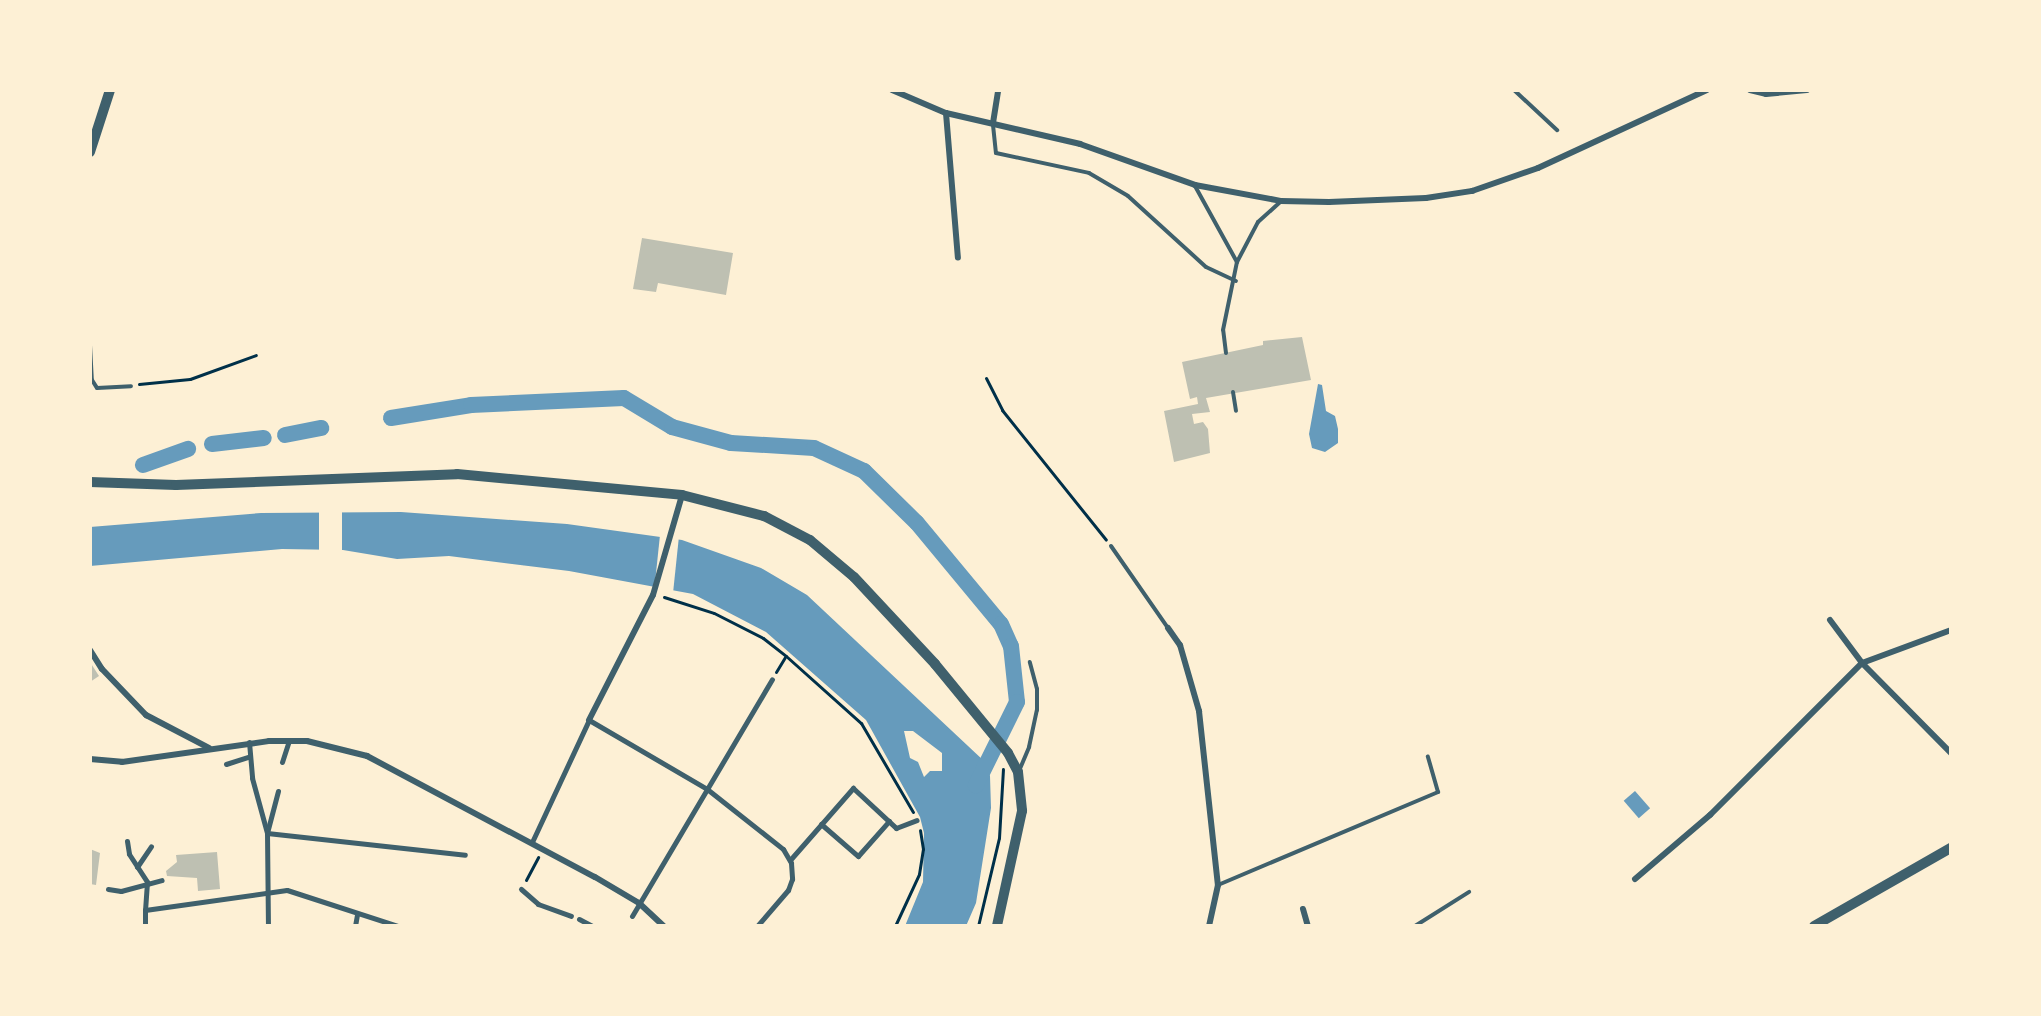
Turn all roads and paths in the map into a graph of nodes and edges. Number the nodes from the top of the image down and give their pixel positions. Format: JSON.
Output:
{"nodes":[{"id":1,"x":110,"y":90,"type":"edge"},
{"id":2,"x":892,"y":90,"type":"edge"},
{"id":3,"x":998,"y":90,"type":"edge"},
{"id":4,"x":1514,"y":90,"type":"edge"},
{"id":5,"x":1707,"y":90,"type":"edge"},
{"id":6,"x":1750,"y":90,"type":"edge"},
{"id":7,"x":1807,"y":90,"type":"edge"},
{"id":8,"x":946,"y":113,"type":"junction"},
{"id":9,"x":993,"y":123,"type":"junction"},
{"id":10,"x":1557,"y":130,"type":"dead end"},
{"id":11,"x":90,"y":152,"type":"edge"},
{"id":12,"x":1195,"y":185,"type":"junction"},
{"id":13,"x":1281,"y":201,"type":"junction"},
{"id":14,"x":958,"y":258,"type":"dead end"},
{"id":15,"x":1238,"y":262,"type":"junction"},
{"id":16,"x":1236,"y":281,"type":"junction"},
{"id":17,"x":90,"y":345,"type":"edge"},
{"id":18,"x":1226,"y":353,"type":"dead end"},
{"id":19,"x":256,"y":355,"type":"dead end"},
{"id":20,"x":986,"y":378,"type":"dead end"},
{"id":21,"x":146,"y":383,"type":"dead end"},
{"id":22,"x":132,"y":386,"type":"dead end"},
{"id":23,"x":1233,"y":393,"type":"dead end"},
{"id":24,"x":1236,"y":411,"type":"dead end"},
{"id":25,"x":90,"y":482,"type":"edge"},
{"id":26,"x":682,"y":495,"type":"junction"},
{"id":27,"x":1111,"y":546,"type":"joint"},
{"id":28,"x":654,"y":593,"type":"junction"},
{"id":29,"x":1830,"y":620,"type":"dead end"},
{"id":30,"x":1168,"y":628,"type":"joint"},
{"id":31,"x":1951,"y":630,"type":"edge"},
{"id":32,"x":90,"y":650,"type":"edge"},
{"id":33,"x":786,"y":656,"type":"junction"},
{"id":34,"x":1030,"y":662,"type":"dead end"},
{"id":35,"x":1862,"y":663,"type":"junction"},
{"id":36,"x":772,"y":679,"type":"joint"},
{"id":37,"x":589,"y":720,"type":"junction"},
{"id":38,"x":289,"y":741,"type":"junction"},
{"id":39,"x":249,"y":742,"type":"junction"},
{"id":40,"x":210,"y":748,"type":"junction"},
{"id":41,"x":1009,"y":753,"type":"junction"},
{"id":42,"x":1951,"y":753,"type":"edge"},
{"id":43,"x":250,"y":756,"type":"junction"},
{"id":44,"x":1428,"y":756,"type":"dead end"},
{"id":45,"x":92,"y":761,"type":"edge"},
{"id":46,"x":282,"y":762,"type":"dead end"},
{"id":47,"x":226,"y":764,"type":"dead end"},
{"id":48,"x":1018,"y":772,"type":"junction"},
{"id":49,"x":707,"y":789,"type":"junction"},
{"id":50,"x":278,"y":791,"type":"dead end"},
{"id":51,"x":917,"y":820,"type":"junction"},
{"id":52,"x":889,"y":821,"type":"junction"},
{"id":53,"x":821,"y":824,"type":"junction"},
{"id":54,"x":267,"y":832,"type":"junction"},
{"id":55,"x":127,"y":841,"type":"dead end"},
{"id":56,"x":532,"y":842,"type":"junction"},
{"id":57,"x":1951,"y":848,"type":"edge"},
{"id":58,"x":148,"y":849,"type":"dead end"},
{"id":59,"x":465,"y":855,"type":"dead end"},
{"id":60,"x":790,"y":860,"type":"junction"},
{"id":61,"x":536,"y":861,"type":"dead end"},
{"id":62,"x":137,"y":867,"type":"junction"},
{"id":63,"x":527,"y":878,"type":"dead end"},
{"id":64,"x":1635,"y":879,"type":"dead end"},
{"id":65,"x":162,"y":880,"type":"dead end"},
{"id":66,"x":147,"y":882,"type":"junction"},
{"id":67,"x":1218,"y":885,"type":"junction"},
{"id":68,"x":108,"y":889,"type":"dead end"},
{"id":69,"x":216,"y":889,"type":"dead end"},
{"id":70,"x":521,"y":889,"type":"dead end"},
{"id":71,"x":265,"y":891,"type":"junction"},
{"id":72,"x":1469,"y":891,"type":"dead end"},
{"id":73,"x":217,"y":899,"type":"junction"},
{"id":74,"x":639,"y":903,"type":"junction"},
{"id":75,"x":1303,"y":909,"type":"dead end"},
{"id":76,"x":145,"y":910,"type":"junction"},
{"id":77,"x":357,"y":915,"type":"junction"},
{"id":78,"x":571,"y":916,"type":"dead end"},
{"id":79,"x":632,"y":916,"type":"dead end"},
{"id":80,"x":579,"y":919,"type":"dead end"},
{"id":81,"x":590,"y":924,"type":"edge"},
{"id":82,"x":759,"y":924,"type":"edge"},
{"id":83,"x":145,"y":926,"type":"edge"},
{"id":84,"x":268,"y":926,"type":"edge"},
{"id":85,"x":355,"y":926,"type":"edge"},
{"id":86,"x":398,"y":926,"type":"edge"},
{"id":87,"x":664,"y":926,"type":"edge"},
{"id":88,"x":766,"y":926,"type":"edge"},
{"id":89,"x":895,"y":926,"type":"edge"},
{"id":90,"x":978,"y":926,"type":"edge"},
{"id":91,"x":996,"y":926,"type":"edge"},
{"id":92,"x":1209,"y":926,"type":"edge"},
{"id":93,"x":1308,"y":926,"type":"edge"},
{"id":94,"x":1415,"y":926,"type":"edge"},
{"id":95,"x":1814,"y":926,"type":"edge"}],
"edges":[{"from":1,"to":11,"type":"street"},
{"from":2,"to":8,"type":"street"},
{"from":3,"to":9,"type":"street"},
{"from":4,"to":10,"type":"lane"},
{"from":5,"to":13,"type":"street"},
{"from":6,"to":7,"type":"street"},
{"from":8,"to":9,"type":"street"},
{"from":8,"to":14,"type":"street"},
{"from":9,"to":12,"type":"street"},
{"from":9,"to":16,"type":"lane"},
{"from":12,"to":13,"type":"street"},
{"from":12,"to":15,"type":"lane"},
{"from":13,"to":15,"type":"lane"},
{"from":15,"to":16,"type":"lane"},
{"from":16,"to":18,"type":"lane"},
{"from":17,"to":22,"type":"lane"},
{"from":19,"to":21,"type":"path"},
{"from":20,"to":27,"type":"path"},
{"from":23,"to":24,"type":"lane"},
{"from":25,"to":26,"type":"street"},
{"from":26,"to":28,"type":"street"},
{"from":26,"to":41,"type":"street"},
{"from":27,"to":30,"type":"lane"},
{"from":28,"to":33,"type":"path"},
{"from":28,"to":37,"type":"street"},
{"from":29,"to":35,"type":"street"},
{"from":30,"to":67,"type":"street"},
{"from":31,"to":35,"type":"street"},
{"from":32,"to":40,"type":"street"},
{"from":33,"to":36,"type":"path"},
{"from":33,"to":51,"type":"path"},
{"from":34,"to":48,"type":"lane"},
{"from":35,"to":42,"type":"street"},
{"from":35,"to":64,"type":"street"},
{"from":36,"to":49,"type":"street"},
{"from":37,"to":49,"type":"street"},
{"from":37,"to":56,"type":"street"},
{"from":38,"to":39,"type":"street"},
{"from":38,"to":46,"type":"street"},
{"from":38,"to":56,"type":"street"},
{"from":39,"to":40,"type":"street"},
{"from":39,"to":43,"type":"street"},
{"from":40,"to":45,"type":"street"},
{"from":41,"to":48,"type":"street"},
{"from":41,"to":90,"type":"path"},
{"from":43,"to":47,"type":"street"},
{"from":43,"to":54,"type":"street"},
{"from":44,"to":67,"type":"lane"},
{"from":48,"to":91,"type":"street"},
{"from":49,"to":60,"type":"street"},
{"from":49,"to":74,"type":"street"},
{"from":50,"to":54,"type":"street"},
{"from":51,"to":52,"type":"street"},
{"from":51,"to":89,"type":"path"},
{"from":52,"to":53,"type":"street"},
{"from":52,"to":53,"type":"street"},
{"from":53,"to":60,"type":"street"},
{"from":54,"to":59,"type":"street"},
{"from":54,"to":71,"type":"street"},
{"from":55,"to":62,"type":"street"},
{"from":56,"to":74,"type":"street"},
{"from":57,"to":95,"type":"street"},
{"from":58,"to":62,"type":"street"},
{"from":60,"to":82,"type":"street"},
{"from":61,"to":63,"type":"path"},
{"from":62,"to":66,"type":"street"},
{"from":65,"to":66,"type":"street"},
{"from":66,"to":68,"type":"street"},
{"from":66,"to":76,"type":"street"},
{"from":67,"to":92,"type":"street"},
{"from":69,"to":73,"type":"street"},
{"from":70,"to":78,"type":"street"},
{"from":71,"to":73,"type":"street"},
{"from":71,"to":77,"type":"street"},
{"from":71,"to":84,"type":"street"},
{"from":72,"to":94,"type":"lane"},
{"from":73,"to":76,"type":"street"},
{"from":74,"to":79,"type":"street"},
{"from":74,"to":87,"type":"street"},
{"from":75,"to":93,"type":"street"},
{"from":76,"to":83,"type":"street"},
{"from":77,"to":85,"type":"street"},
{"from":77,"to":86,"type":"street"},
{"from":80,"to":81,"type":"street"},
{"from":82,"to":88,"type":"street"}]}
